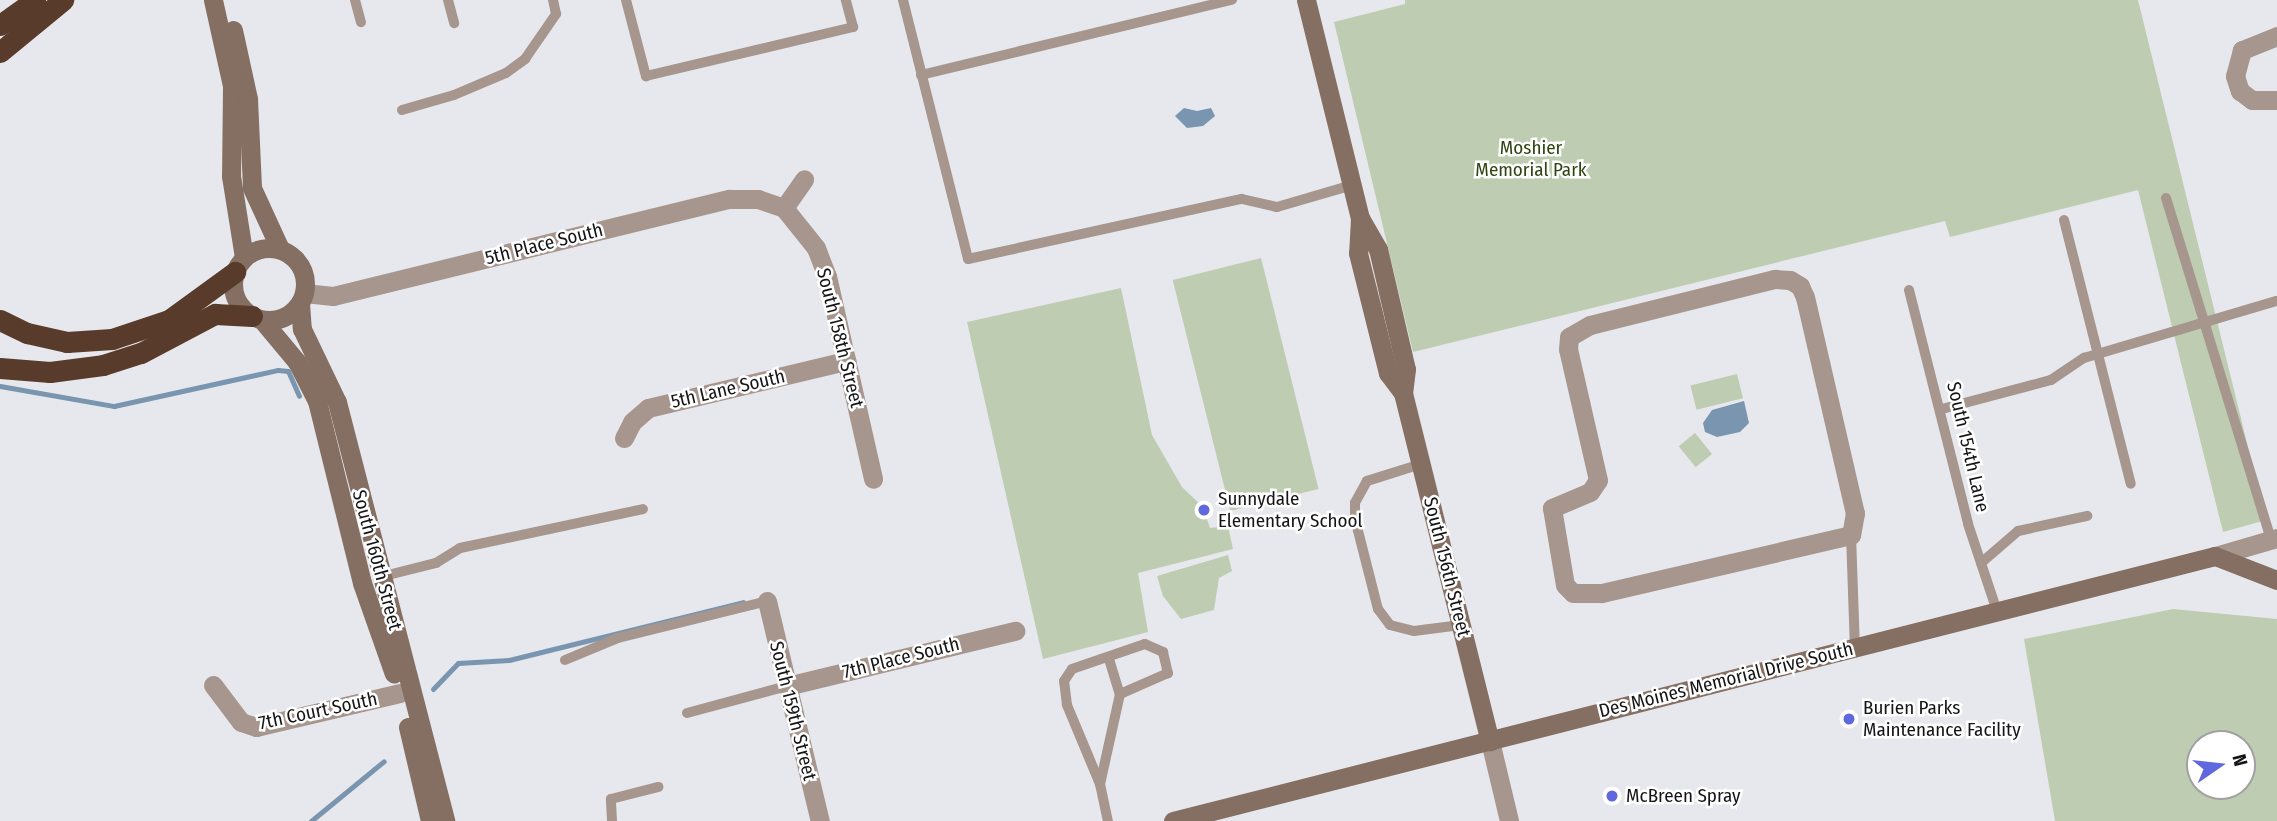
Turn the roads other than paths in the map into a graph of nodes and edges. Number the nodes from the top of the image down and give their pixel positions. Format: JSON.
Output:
{"nodes":[{"id":1,"x":35,"y":0,"type":"edge"},
{"id":2,"x":63,"y":0,"type":"edge"},
{"id":3,"x":213,"y":0,"type":"edge"},
{"id":4,"x":225,"y":0,"type":"edge"},
{"id":5,"x":355,"y":0,"type":"edge"},
{"id":6,"x":448,"y":0,"type":"edge"},
{"id":7,"x":553,"y":0,"type":"edge"},
{"id":8,"x":626,"y":0,"type":"edge"},
{"id":9,"x":846,"y":0,"type":"edge"},
{"id":10,"x":903,"y":0,"type":"edge"},
{"id":11,"x":1232,"y":0,"type":"edge"},
{"id":12,"x":1306,"y":0,"type":"edge"},
{"id":13,"x":361,"y":22,"type":"dead end"},
{"id":14,"x":454,"y":23,"type":"dead end"},
{"id":15,"x":0,"y":25,"type":"edge"},
{"id":16,"x":2277,"y":36,"type":"edge"},
{"id":17,"x":0,"y":52,"type":"edge"},
{"id":18,"x":922,"y":75,"type":"junction"},
{"id":19,"x":2277,"y":100,"type":"edge"},
{"id":20,"x":402,"y":110,"type":"dead end"},
{"id":21,"x":804,"y":180,"type":"dead end"},
{"id":22,"x":1352,"y":185,"type":"junction"},
{"id":23,"x":2166,"y":198,"type":"dead end"},
{"id":24,"x":783,"y":208,"type":"junction"},
{"id":25,"x":2064,"y":220,"type":"dead end"},
{"id":26,"x":281,"y":249,"type":"junction"},
{"id":27,"x":239,"y":265,"type":"junction"},
{"id":28,"x":1909,"y":290,"type":"dead end"},
{"id":29,"x":302,"y":298,"type":"junction"},
{"id":30,"x":2277,"y":301,"type":"edge"},
{"id":31,"x":257,"y":318,"type":"junction"},
{"id":32,"x":0,"y":320,"type":"edge"},
{"id":33,"x":2206,"y":325,"type":"junction"},
{"id":34,"x":2098,"y":354,"type":"junction"},
{"id":35,"x":846,"y":361,"type":"junction"},
{"id":36,"x":0,"y":368,"type":"edge"},
{"id":37,"x":1942,"y":409,"type":"junction"},
{"id":38,"x":624,"y":438,"type":"dead end"},
{"id":39,"x":1421,"y":464,"type":"junction"},
{"id":40,"x":873,"y":479,"type":"dead end"},
{"id":41,"x":2131,"y":484,"type":"dead end"},
{"id":42,"x":643,"y":509,"type":"dead end"},
{"id":43,"x":2088,"y":516,"type":"dead end"},
{"id":44,"x":1851,"y":534,"type":"junction"},
{"id":45,"x":2274,"y":539,"type":"edge"},
{"id":46,"x":2215,"y":555,"type":"junction"},
{"id":47,"x":1981,"y":563,"type":"junction"},
{"id":48,"x":380,"y":577,"type":"junction"},
{"id":49,"x":2277,"y":580,"type":"edge"},
{"id":50,"x":766,"y":601,"type":"joint"},
{"id":51,"x":1997,"y":611,"type":"junction"},
{"id":52,"x":1461,"y":625,"type":"junction"},
{"id":53,"x":1015,"y":631,"type":"dead end"},
{"id":54,"x":1855,"y":648,"type":"junction"},
{"id":55,"x":1109,"y":659,"type":"junction"},
{"id":56,"x":565,"y":660,"type":"dead end"},
{"id":57,"x":213,"y":685,"type":"dead end"},
{"id":58,"x":788,"y":686,"type":"junction"},
{"id":59,"x":400,"y":694,"type":"junction"},
{"id":60,"x":1120,"y":694,"type":"junction"},
{"id":61,"x":687,"y":713,"type":"dead end"},
{"id":62,"x":1490,"y":741,"type":"junction"},
{"id":63,"x":1100,"y":785,"type":"junction"},
{"id":64,"x":658,"y":788,"type":"dead end"},
{"id":65,"x":1200,"y":818,"type":"edge"},
{"id":66,"x":430,"y":821,"type":"edge"},
{"id":67,"x":445,"y":821,"type":"edge"},
{"id":68,"x":612,"y":821,"type":"edge"},
{"id":69,"x":820,"y":821,"type":"edge"},
{"id":70,"x":1108,"y":821,"type":"edge"},
{"id":71,"x":1173,"y":821,"type":"edge"},
{"id":72,"x":1510,"y":821,"type":"edge"}],
"edges":[{"from":1,"to":15,"type":"highway"},
{"from":2,"to":17,"type":"highway"},
{"from":3,"to":27,"type":"main road"},
{"from":4,"to":26,"type":"main road"},
{"from":5,"to":13,"type":"lane"},
{"from":6,"to":14,"type":"lane"},
{"from":7,"to":20,"type":"lane"},
{"from":8,"to":9,"type":"lane"},
{"from":10,"to":18,"type":"lane"},
{"from":11,"to":18,"type":"lane"},
{"from":12,"to":22,"type":"main road","name":"South 156th Street"},
{"from":16,"to":19,"type":"street"},
{"from":18,"to":22,"type":"lane"},
{"from":21,"to":24,"type":"street"},
{"from":22,"to":39,"type":"main road","name":"South 156th Street"},
{"from":23,"to":33,"type":"lane"},
{"from":24,"to":29,"type":"street","name":"5th Place South"},
{"from":24,"to":35,"type":"street","name":"South 158th Street"},
{"from":25,"to":34,"type":"lane"},
{"from":26,"to":27,"type":"main road"},
{"from":26,"to":29,"type":"main road"},
{"from":27,"to":31,"type":"main road"},
{"from":27,"to":32,"type":"highway"},
{"from":28,"to":37,"type":"lane","name":"South 154th Lane"},
{"from":29,"to":31,"type":"main road"},
{"from":29,"to":48,"type":"main road","name":"South 160th Street"},
{"from":30,"to":33,"type":"lane"},
{"from":31,"to":36,"type":"highway"},
{"from":31,"to":59,"type":"main road","name":"South 160th Street"},
{"from":33,"to":34,"type":"lane"},
{"from":33,"to":45,"type":"lane"},
{"from":34,"to":37,"type":"lane"},
{"from":34,"to":41,"type":"lane"},
{"from":35,"to":38,"type":"street","name":"5th Lane South"},
{"from":35,"to":40,"type":"street","name":"South 158th Street"},
{"from":37,"to":47,"type":"lane","name":"South 154th Lane"},
{"from":39,"to":52,"type":"main road","name":"South 156th Street"},
{"from":39,"to":52,"type":"lane"},
{"from":42,"to":48,"type":"lane"},
{"from":43,"to":47,"type":"lane"},
{"from":44,"to":44,"type":"street"},
{"from":44,"to":54,"type":"lane"},
{"from":45,"to":46,"type":"street"},
{"from":46,"to":49,"type":"main road"},
{"from":46,"to":51,"type":"main road","name":"Des Moines Memorial Drive South"},
{"from":47,"to":51,"type":"lane","name":"South 154th Lane"},
{"from":48,"to":67,"type":"main road","name":"South 160th Street"},
{"from":50,"to":56,"type":"lane"},
{"from":50,"to":58,"type":"street","name":"South 159th Street"},
{"from":51,"to":54,"type":"main road","name":"Des Moines Memorial Drive South"},
{"from":52,"to":62,"type":"main road","name":"South 156th Street"},
{"from":53,"to":58,"type":"street","name":"7th Place South"},
{"from":54,"to":62,"type":"main road","name":"Des Moines Memorial Drive South"},
{"from":55,"to":60,"type":"lane"},
{"from":55,"to":60,"type":"lane"},
{"from":55,"to":63,"type":"lane"},
{"from":57,"to":59,"type":"street","name":"7th Court South"},
{"from":58,"to":61,"type":"lane"},
{"from":58,"to":69,"type":"street","name":"South 159th Street"},
{"from":59,"to":66,"type":"main road","name":"South 160th Street"},
{"from":60,"to":63,"type":"lane"},
{"from":62,"to":65,"type":"main road","name":"Des Moines Memorial Drive South"},
{"from":62,"to":72,"type":"street"},
{"from":63,"to":70,"type":"lane"},
{"from":64,"to":68,"type":"lane"},
{"from":65,"to":71,"type":"main road","name":"Des Moines Memorial Drive South"}]}
